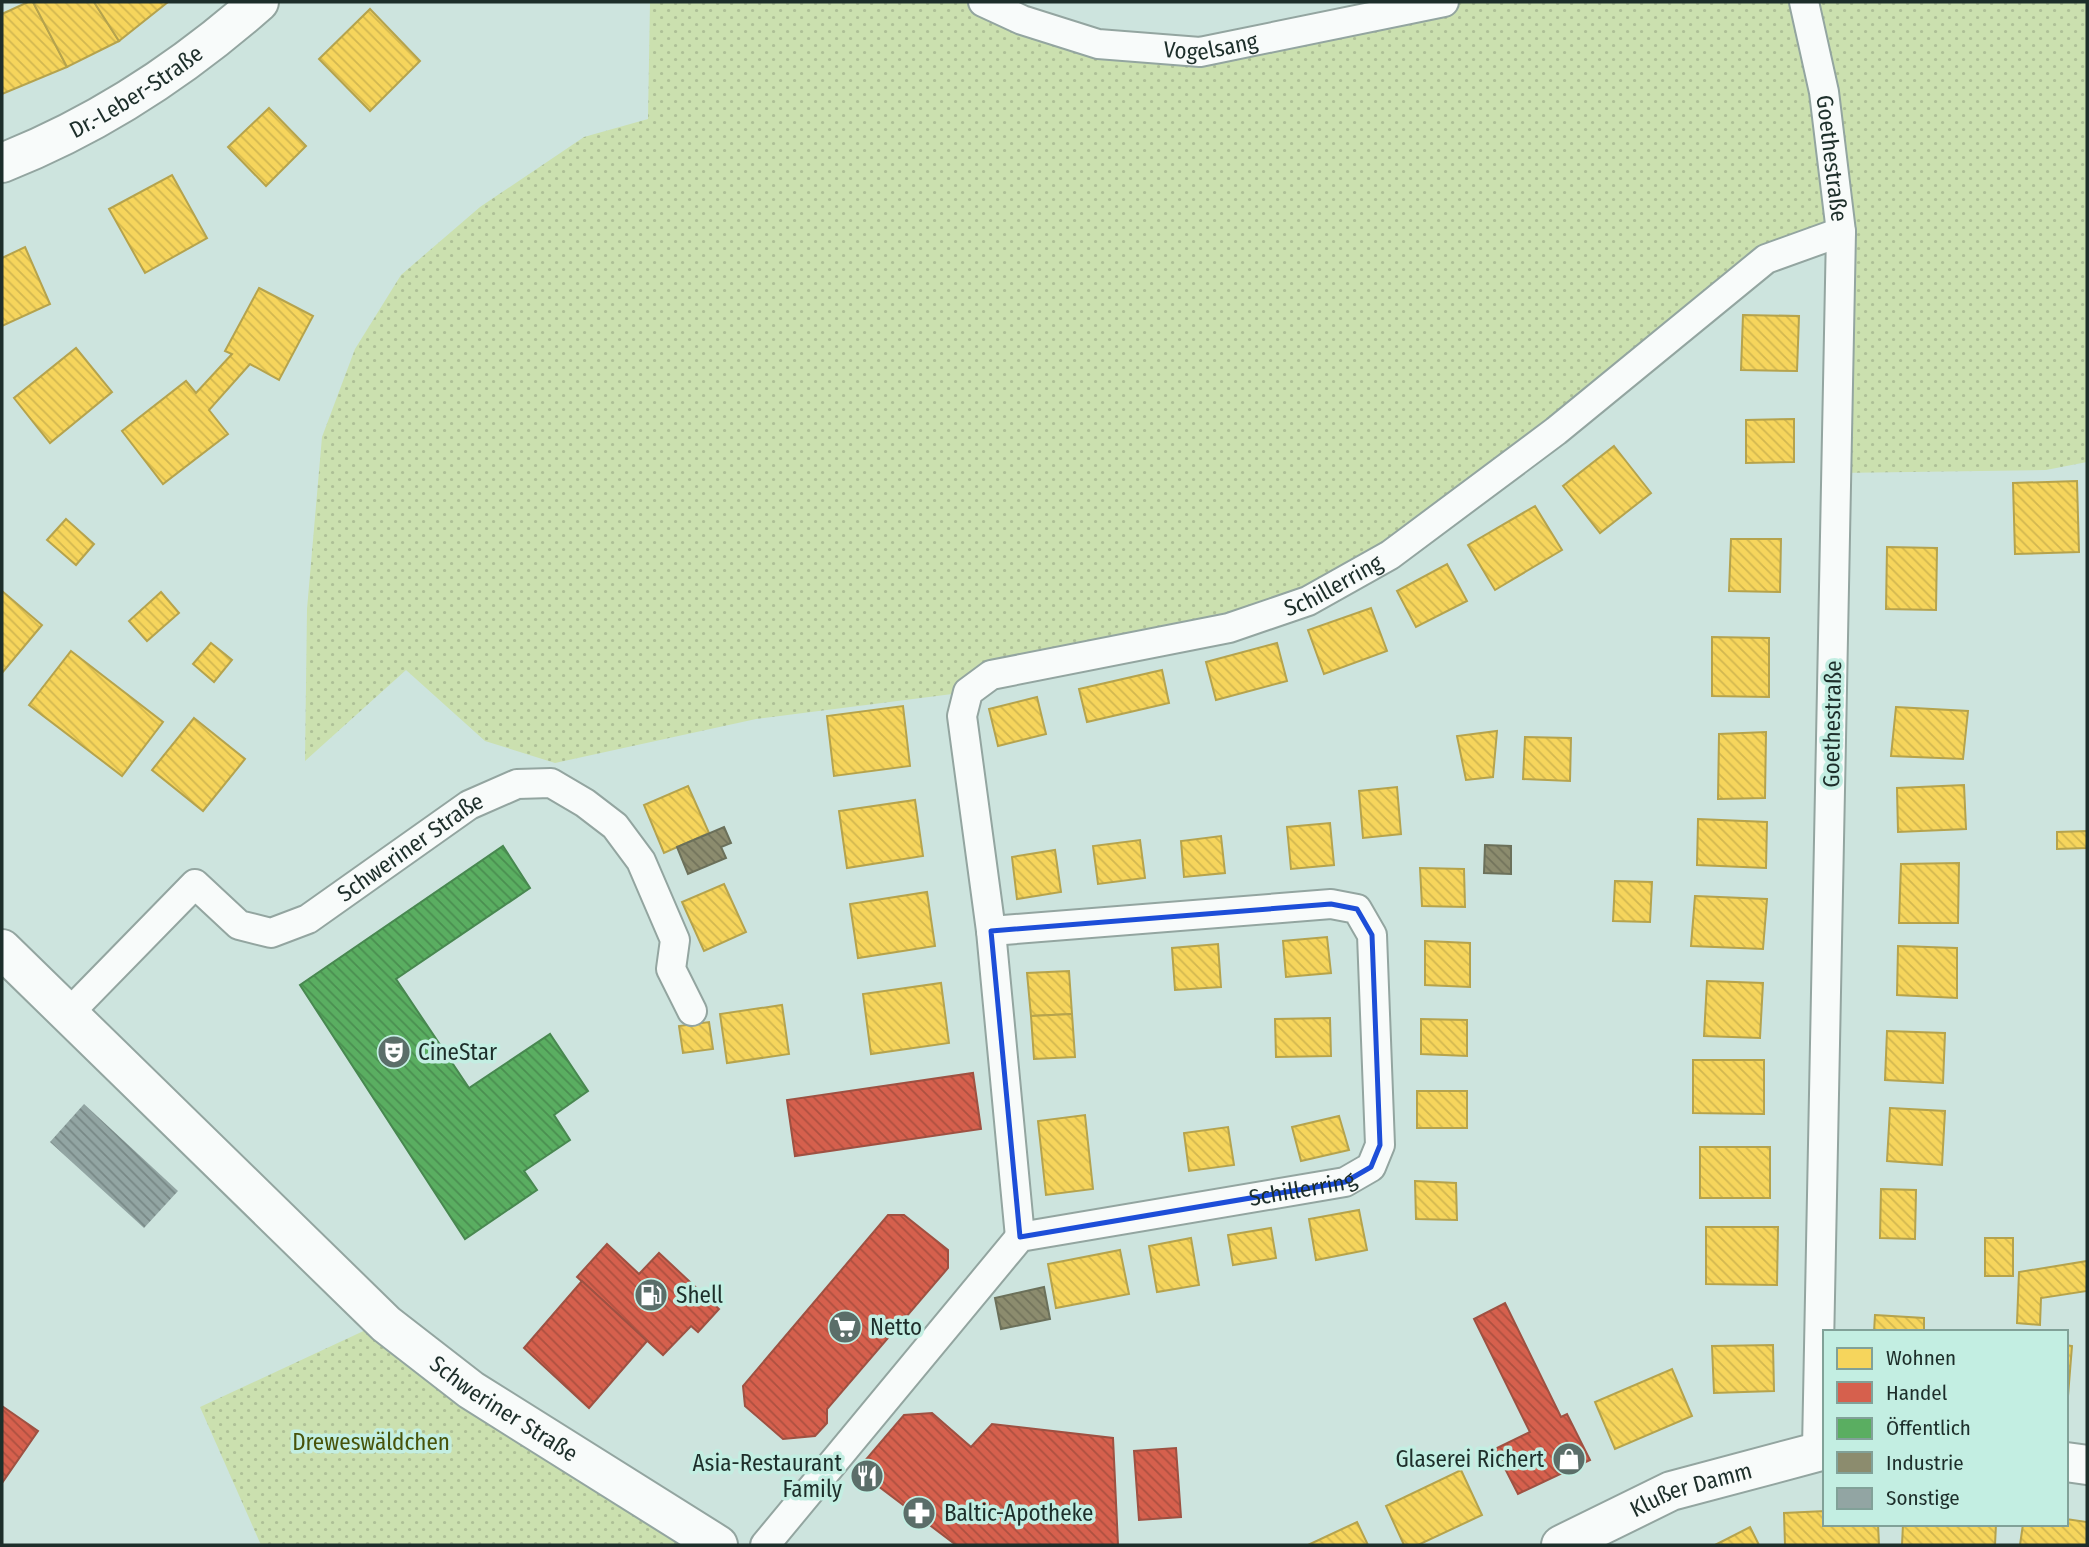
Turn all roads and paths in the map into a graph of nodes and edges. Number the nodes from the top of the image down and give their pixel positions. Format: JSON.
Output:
{"nodes":[{"id":1,"x":259,"y":2,"type":"edge"},
{"id":2,"x":983,"y":2,"type":"edge"},
{"id":3,"x":1444,"y":2,"type":"edge"},
{"id":4,"x":1804,"y":2,"type":"edge"},
{"id":5,"x":1024,"y":11,"type":"edge"},
{"id":6,"x":2,"y":163,"type":"edge"},
{"id":7,"x":1841,"y":232,"type":"junction"},
{"id":8,"x":990,"y":931,"type":"junction"},
{"id":9,"x":2,"y":949,"type":"edge"},
{"id":10,"x":692,"y":1011,"type":"dead end"},
{"id":11,"x":67,"y":1015,"type":"junction"},
{"id":12,"x":1020,"y":1237,"type":"junction"},
{"id":13,"x":1821,"y":1450,"type":"edge"},
{"id":14,"x":2068,"y":1462,"type":"edge"},
{"id":15,"x":2087,"y":1465,"type":"edge"},
{"id":16,"x":718,"y":1545,"type":"edge"},
{"id":17,"x":765,"y":1545,"type":"edge"},
{"id":18,"x":1561,"y":1545,"type":"edge"}],
"edges":[{"from":1,"to":6,"type":"main road","name":"Dr.-Leber-Straße"},
{"from":2,"to":5,"type":"street","name":"Vogelsang"},
{"from":3,"to":5,"type":"street","name":"Vogelsang"},
{"from":4,"to":7,"type":"street","name":"Goethestraße"},
{"from":7,"to":8,"type":"street","name":"Schillerring"},
{"from":7,"to":13,"type":"street","name":"Goethestraße"},
{"from":8,"to":12,"type":"street","name":"Schillerring"},
{"from":8,"to":12,"type":"street","name":"Schillerring"},
{"from":9,"to":11,"type":"main road","name":"Schweriner Straße"},
{"from":10,"to":11,"type":"street","name":"Schweriner Straße"},
{"from":11,"to":16,"type":"main road","name":"Schweriner Straße"},
{"from":12,"to":17,"type":"street"},
{"from":13,"to":18,"type":"main road","name":"Klußer Damm"},
{"from":14,"to":15,"type":"main road"}]}
